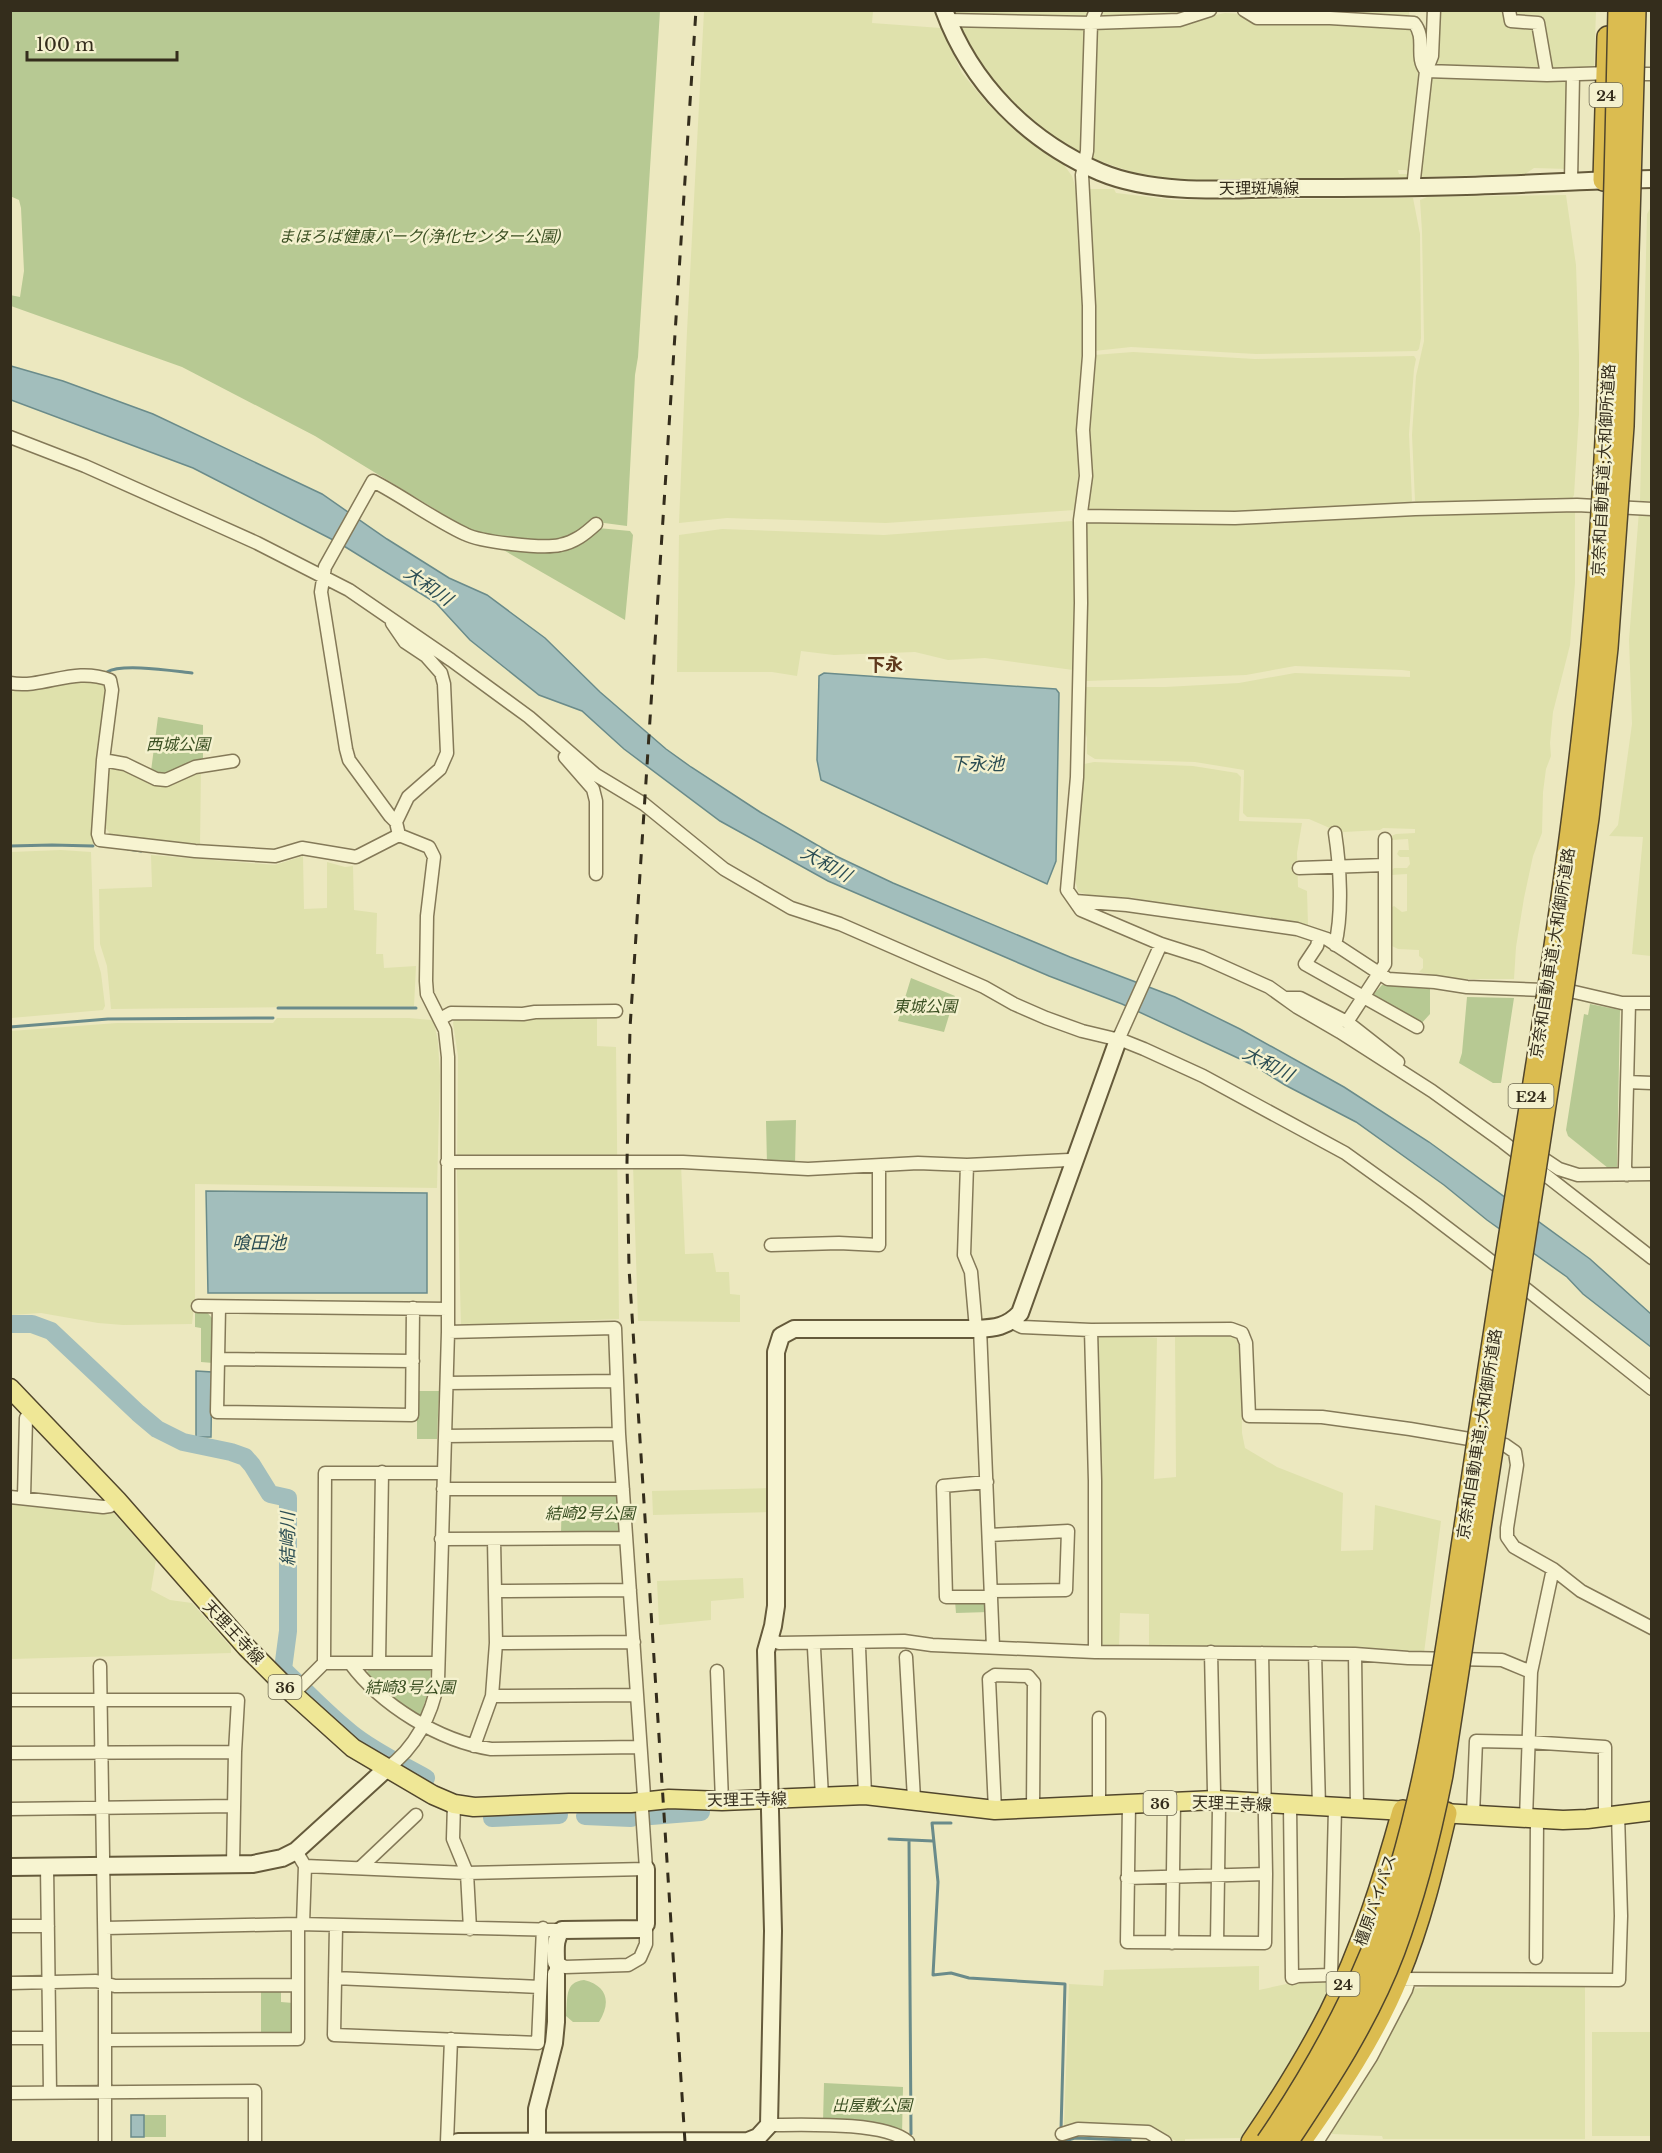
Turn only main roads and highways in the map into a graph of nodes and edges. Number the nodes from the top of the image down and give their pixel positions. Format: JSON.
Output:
{"nodes":[{"id":1,"x":1609,"y":10,"type":"edge"},
{"id":2,"x":1619,"y":10,"type":"edge"},
{"id":3,"x":1635,"y":10,"type":"edge"},
{"id":4,"x":1645,"y":10,"type":"edge"},
{"id":5,"x":1647,"y":74,"type":"edge"},
{"id":6,"x":1646,"y":179,"type":"edge"},
{"id":7,"x":1604,"y":180,"type":"road end"},
{"id":8,"x":19,"y":1400,"type":"edge"},
{"id":9,"x":1403,"y":1811,"type":"junction"},
{"id":10,"x":1652,"y":1811,"type":"edge"},
{"id":11,"x":1446,"y":1813,"type":"junction"},
{"id":12,"x":1252,"y":2142,"type":"edge"},
{"id":13,"x":1266,"y":2142,"type":"edge"},
{"id":14,"x":1287,"y":2142,"type":"edge"},
{"id":15,"x":1300,"y":2142,"type":"edge"}],
"edges":[{"from":1,"to":7,"type":"highway","number":"24"},
{"from":2,"to":13,"type":"highway","name":"京奈和自動車道;大和御所道路","number":"E24","bridge":true},
{"from":3,"to":14,"type":"highway","name":"京奈和自動車道;大和御所道路","number":"E24","bridge":true},
{"from":4,"to":5,"type":"highway","number":"24"},
{"from":5,"to":6,"type":"highway","number":"24"},
{"from":8,"to":9,"type":"main road","name":"天理王寺線","number":"36"},
{"from":9,"to":11,"type":"main road","name":"天理王寺線","number":"36"},
{"from":9,"to":12,"type":"highway","name":"橿原バイパス","number":"24"},
{"from":10,"to":11,"type":"main road","name":"天理王寺線","number":"36"},
{"from":11,"to":15,"type":"highway"}]}
